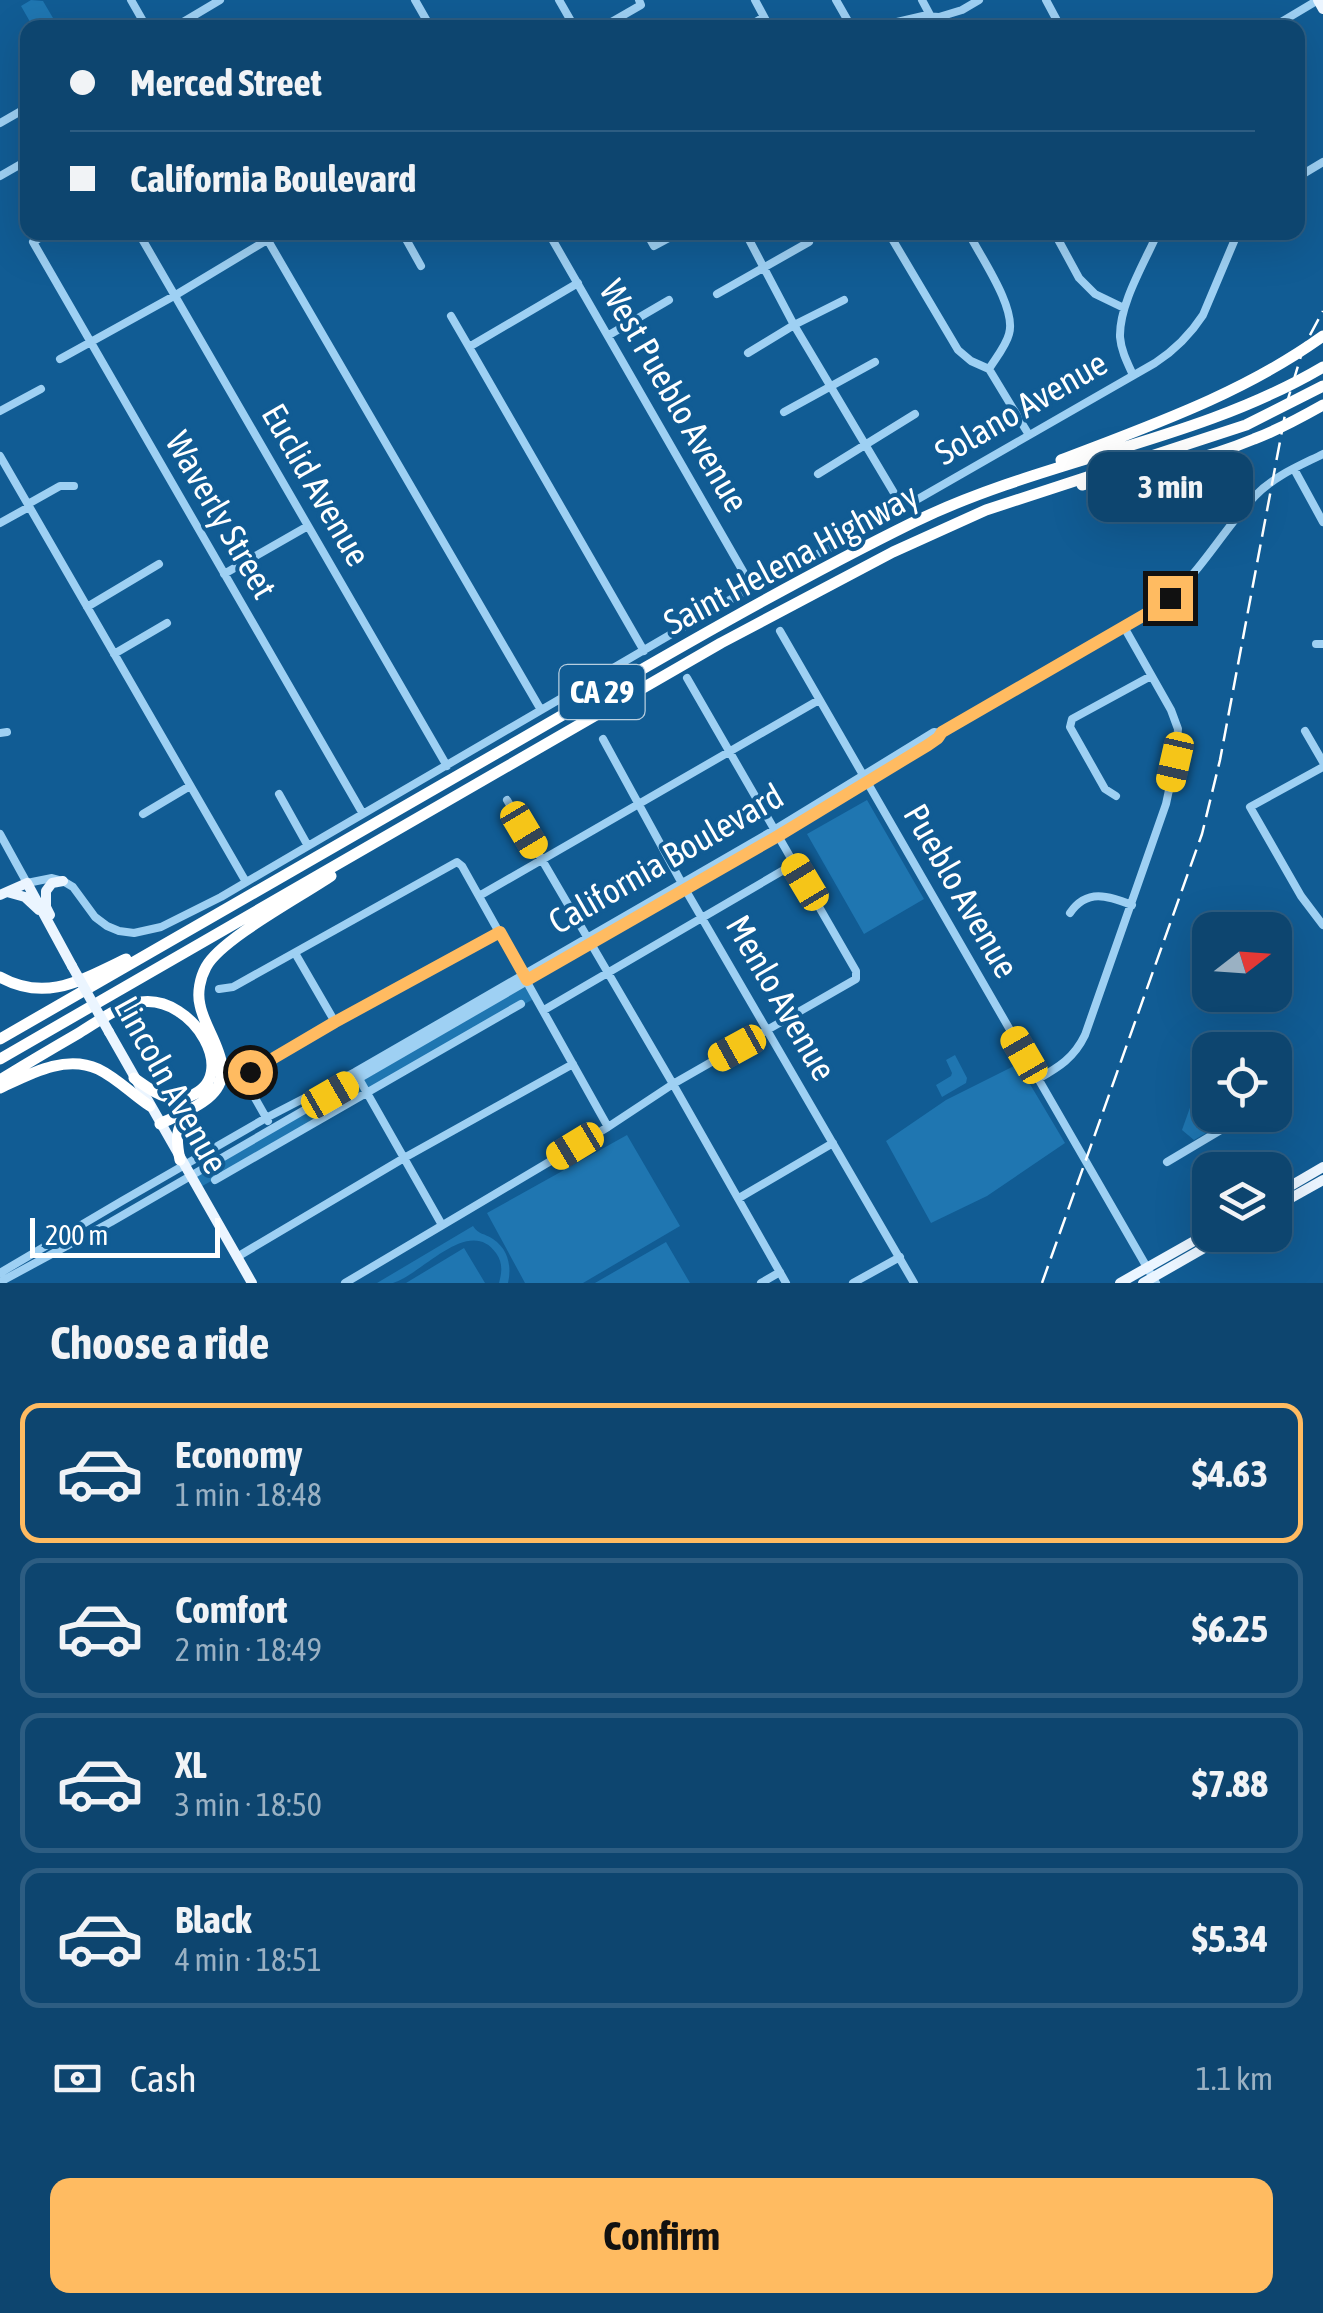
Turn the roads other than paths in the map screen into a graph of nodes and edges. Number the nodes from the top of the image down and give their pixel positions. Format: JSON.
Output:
{"nodes":[{"id":1,"x":218,"y":0,"type":"edge"},
{"id":2,"x":754,"y":0,"type":"edge"},
{"id":3,"x":922,"y":0,"type":"edge"},
{"id":4,"x":979,"y":0,"type":"edge"},
{"id":5,"x":1318,"y":0,"type":"edge"},
{"id":6,"x":640,"y":2,"type":"edge"},
{"id":7,"x":1323,"y":8,"type":"edge"},
{"id":8,"x":764,"y":17,"type":"junction"},
{"id":9,"x":931,"y":17,"type":"junction"},
{"id":10,"x":185,"y":20,"type":"edge"},
{"id":11,"x":614,"y":20,"type":"edge"},
{"id":12,"x":759,"y":20,"type":"edge"},
{"id":13,"x":766,"y":20,"type":"edge"},
{"id":14,"x":906,"y":20,"type":"edge"},
{"id":15,"x":933,"y":20,"type":"edge"},
{"id":16,"x":1285,"y":20,"type":"edge"},
{"id":17,"x":35,"y":240,"type":"edge"},
{"id":18,"x":142,"y":240,"type":"edge"},
{"id":19,"x":259,"y":240,"type":"edge"},
{"id":20,"x":267,"y":240,"type":"edge"},
{"id":21,"x":406,"y":240,"type":"edge"},
{"id":22,"x":553,"y":240,"type":"edge"},
{"id":23,"x":749,"y":240,"type":"edge"},
{"id":24,"x":895,"y":240,"type":"edge"},
{"id":25,"x":972,"y":240,"type":"edge"},
{"id":26,"x":1058,"y":240,"type":"edge"},
{"id":27,"x":1154,"y":240,"type":"edge"},
{"id":28,"x":1235,"y":240,"type":"edge"},
{"id":29,"x":809,"y":242,"type":"dead end"},
{"id":30,"x":421,"y":266,"type":"dead end"},
{"id":31,"x":764,"y":266,"type":"junction"},
{"id":32,"x":578,"y":283,"type":"junction"},
{"id":33,"x":717,"y":294,"type":"dead end"},
{"id":34,"x":174,"y":296,"type":"junction"},
{"id":35,"x":669,"y":300,"type":"dead end"},
{"id":36,"x":844,"y":300,"type":"dead end"},
{"id":37,"x":1124,"y":308,"type":"junction"},
{"id":38,"x":451,"y":316,"type":"dead end"},
{"id":39,"x":794,"y":325,"type":"junction"},
{"id":40,"x":608,"y":335,"type":"junction"},
{"id":41,"x":1323,"y":336,"type":"edge"},
{"id":42,"x":90,"y":344,"type":"junction"},
{"id":43,"x":469,"y":347,"type":"junction"},
{"id":44,"x":748,"y":353,"type":"dead end"},
{"id":45,"x":60,"y":359,"type":"dead end"},
{"id":46,"x":874,"y":362,"type":"dead end"},
{"id":47,"x":1323,"y":367,"type":"edge"},
{"id":48,"x":989,"y":369,"type":"junction"},
{"id":49,"x":1132,"y":374,"type":"junction"},
{"id":50,"x":1323,"y":386,"type":"edge"},
{"id":51,"x":830,"y":387,"type":"junction"},
{"id":52,"x":41,"y":389,"type":"dead end"},
{"id":53,"x":1323,"y":405,"type":"edge"},
{"id":54,"x":0,"y":411,"type":"edge"},
{"id":55,"x":784,"y":412,"type":"dead end"},
{"id":56,"x":915,"y":414,"type":"dead end"},
{"id":57,"x":1029,"y":435,"type":"junction"},
{"id":58,"x":866,"y":444,"type":"junction"},
{"id":59,"x":1323,"y":454,"type":"edge"},
{"id":60,"x":0,"y":456,"type":"edge"},
{"id":61,"x":1294,"y":468,"type":"junction"},
{"id":62,"x":818,"y":474,"type":"dead end"},
{"id":63,"x":74,"y":486,"type":"dead end"},
{"id":64,"x":980,"y":494,"type":"junction"},
{"id":65,"x":1019,"y":498,"type":"junction"},
{"id":66,"x":28,"y":505,"type":"junction"},
{"id":67,"x":903,"y":508,"type":"junction"},
{"id":68,"x":1323,"y":522,"type":"edge"},
{"id":69,"x":0,"y":523,"type":"edge"},
{"id":70,"x":308,"y":526,"type":"junction"},
{"id":71,"x":158,"y":564,"type":"dead end"},
{"id":72,"x":224,"y":574,"type":"junction"},
{"id":73,"x":752,"y":587,"type":"junction"},
{"id":74,"x":86,"y":607,"type":"junction"},
{"id":75,"x":167,"y":623,"type":"dead end"},
{"id":76,"x":1124,"y":627,"type":"junction"},
{"id":77,"x":780,"y":631,"type":"dead end"},
{"id":78,"x":644,"y":651,"type":"junction"},
{"id":79,"x":114,"y":654,"type":"junction"},
{"id":80,"x":1150,"y":676,"type":"junction"},
{"id":81,"x":687,"y":678,"type":"dead end"},
{"id":82,"x":820,"y":700,"type":"junction"},
{"id":83,"x":541,"y":710,"type":"junction"},
{"id":84,"x":1306,"y":731,"type":"dead end"},
{"id":85,"x":603,"y":739,"type":"dead end"},
{"id":86,"x":730,"y":752,"type":"junction"},
{"id":87,"x":1323,"y":764,"type":"edge"},
{"id":88,"x":448,"y":766,"type":"junction"},
{"id":89,"x":865,"y":778,"type":"junction"},
{"id":90,"x":190,"y":786,"type":"junction"},
{"id":91,"x":279,"y":794,"type":"dead end"},
{"id":92,"x":1116,"y":796,"type":"dead end"},
{"id":93,"x":506,"y":800,"type":"dead end"},
{"id":94,"x":640,"y":805,"type":"junction"},
{"id":95,"x":142,"y":814,"type":"dead end"},
{"id":96,"x":362,"y":814,"type":"junction"},
{"id":97,"x":395,"y":831,"type":"junction"},
{"id":98,"x":776,"y":833,"type":"junction"},
{"id":99,"x":0,"y":834,"type":"edge"},
{"id":100,"x":308,"y":846,"type":"junction"},
{"id":101,"x":542,"y":860,"type":"junction"},
{"id":102,"x":794,"y":864,"type":"junction"},
{"id":103,"x":63,"y":881,"type":"junction"},
{"id":104,"x":27,"y":882,"type":"junction"},
{"id":105,"x":246,"y":882,"type":"junction"},
{"id":106,"x":684,"y":886,"type":"junction"},
{"id":107,"x":3,"y":894,"type":"edge"},
{"id":108,"x":479,"y":896,"type":"junction"},
{"id":109,"x":233,"y":905,"type":"junction"},
{"id":110,"x":1132,"y":905,"type":"junction"},
{"id":111,"x":1070,"y":913,"type":"dead end"},
{"id":112,"x":703,"y":918,"type":"junction"},
{"id":113,"x":47,"y":919,"type":"junction"},
{"id":114,"x":1323,"y":925,"type":"edge"},
{"id":115,"x":500,"y":932,"type":"junction"},
{"id":116,"x":589,"y":941,"type":"junction"},
{"id":117,"x":63,"y":949,"type":"junction"},
{"id":118,"x":295,"y":952,"type":"junction"},
{"id":119,"x":607,"y":974,"type":"junction"},
{"id":120,"x":0,"y":976,"type":"edge"},
{"id":121,"x":525,"y":976,"type":"junction"},
{"id":122,"x":219,"y":989,"type":"dead end"},
{"id":123,"x":521,"y":1004,"type":"dead end"},
{"id":124,"x":544,"y":1010,"type":"junction"},
{"id":125,"x":335,"y":1022,"type":"junction"},
{"id":126,"x":768,"y":1030,"type":"junction"},
{"id":127,"x":0,"y":1040,"type":"edge"},
{"id":128,"x":0,"y":1058,"type":"edge"},
{"id":129,"x":574,"y":1064,"type":"junction"},
{"id":130,"x":357,"y":1075,"type":"junction"},
{"id":131,"x":134,"y":1078,"type":"junction"},
{"id":132,"x":0,"y":1080,"type":"edge"},
{"id":133,"x":1038,"y":1080,"type":"junction"},
{"id":134,"x":673,"y":1084,"type":"junction"},
{"id":135,"x":0,"y":1088,"type":"edge"},
{"id":136,"x":367,"y":1093,"type":"junction"},
{"id":137,"x":150,"y":1106,"type":"junction"},
{"id":138,"x":191,"y":1108,"type":"junction"},
{"id":139,"x":266,"y":1118,"type":"junction"},
{"id":140,"x":160,"y":1124,"type":"junction"},
{"id":141,"x":608,"y":1127,"type":"junction"},
{"id":142,"x":273,"y":1129,"type":"junction"},
{"id":143,"x":1218,"y":1132,"type":"edge"},
{"id":144,"x":832,"y":1143,"type":"junction"},
{"id":145,"x":404,"y":1158,"type":"junction"},
{"id":146,"x":1168,"y":1162,"type":"dead end"},
{"id":147,"x":185,"y":1167,"type":"junction"},
{"id":148,"x":1323,"y":1167,"type":"edge"},
{"id":149,"x":215,"y":1180,"type":"dead end"},
{"id":150,"x":1323,"y":1180,"type":"edge"},
{"id":151,"x":1292,"y":1185,"type":"edge"},
{"id":152,"x":738,"y":1198,"type":"junction"},
{"id":153,"x":1292,"y":1198,"type":"edge"},
{"id":154,"x":442,"y":1225,"type":"junction"},
{"id":155,"x":1192,"y":1246,"type":"edge"},
{"id":156,"x":1196,"y":1252,"type":"edge"},
{"id":157,"x":237,"y":1257,"type":"junction"},
{"id":158,"x":900,"y":1257,"type":"junction"},
{"id":159,"x":780,"y":1272,"type":"junction"},
{"id":160,"x":0,"y":1273,"type":"edge"},
{"id":161,"x":1149,"y":1278,"type":"edge"},
{"id":162,"x":0,"y":1282,"type":"edge"},
{"id":163,"x":252,"y":1283,"type":"edge"},
{"id":164,"x":345,"y":1283,"type":"edge"},
{"id":165,"x":761,"y":1283,"type":"edge"},
{"id":166,"x":786,"y":1283,"type":"edge"},
{"id":167,"x":853,"y":1283,"type":"edge"},
{"id":168,"x":914,"y":1283,"type":"edge"},
{"id":169,"x":1120,"y":1283,"type":"edge"}],
"edges":[{"from":1,"to":10,"type":"street"},
{"from":2,"to":8,"type":"street"},
{"from":3,"to":9,"type":"street"},
{"from":4,"to":9,"type":"street"},
{"from":5,"to":7,"type":"main road"},
{"from":5,"to":16,"type":"street"},
{"from":6,"to":11,"type":"street"},
{"from":8,"to":12,"type":"street"},
{"from":8,"to":13,"type":"street"},
{"from":9,"to":14,"type":"street"},
{"from":9,"to":15,"type":"street"},
{"from":17,"to":42,"type":"street","name":"Waverly Street"},
{"from":18,"to":34,"type":"street","name":"Euclid Avenue"},
{"from":19,"to":34,"type":"street"},
{"from":20,"to":83,"type":"street"},
{"from":21,"to":30,"type":"street"},
{"from":22,"to":32,"type":"street","name":"West Pueblo Avenue"},
{"from":23,"to":31,"type":"street"},
{"from":24,"to":48,"type":"street"},
{"from":25,"to":48,"type":"street"},
{"from":26,"to":37,"type":"street"},
{"from":27,"to":37,"type":"street"},
{"from":28,"to":49,"type":"street","name":"Solano Avenue"},
{"from":29,"to":31,"type":"street"},
{"from":31,"to":33,"type":"street"},
{"from":31,"to":39,"type":"street"},
{"from":32,"to":40,"type":"street","name":"West Pueblo Avenue"},
{"from":32,"to":43,"type":"street"},
{"from":34,"to":42,"type":"street"},
{"from":34,"to":70,"type":"street","name":"Euclid Avenue"},
{"from":35,"to":40,"type":"street"},
{"from":36,"to":39,"type":"street"},
{"from":37,"to":49,"type":"street"},
{"from":38,"to":43,"type":"street"},
{"from":39,"to":44,"type":"street"},
{"from":39,"to":51,"type":"street"},
{"from":40,"to":73,"type":"street","name":"West Pueblo Avenue"},
{"from":41,"to":64,"type":"highway"},
{"from":42,"to":45,"type":"street"},
{"from":42,"to":72,"type":"street","name":"Waverly Street"},
{"from":43,"to":78,"type":"street"},
{"from":46,"to":51,"type":"street"},
{"from":47,"to":64,"type":"highway","name":"Saint Helena Highway","number":"CA 29"},
{"from":48,"to":57,"type":"street"},
{"from":49,"to":57,"type":"street","name":"Solano Avenue"},
{"from":50,"to":65,"type":"highway","name":"Saint Helena Highway","number":"CA 29"},
{"from":51,"to":55,"type":"street"},
{"from":51,"to":58,"type":"street"},
{"from":52,"to":54,"type":"street"},
{"from":53,"to":65,"type":"highway"},
{"from":56,"to":58,"type":"street"},
{"from":57,"to":67,"type":"street","name":"Solano Avenue"},
{"from":58,"to":62,"type":"street"},
{"from":58,"to":67,"type":"street"},
{"from":59,"to":61,"type":"street","name":"California Boulevard"},
{"from":60,"to":66,"type":"street"},
{"from":61,"to":68,"type":"street"},
{"from":61,"to":76,"type":"street","name":"California Boulevard"},
{"from":63,"to":66,"type":"street"},
{"from":64,"to":109,"type":"highway","name":"Saint Helena Highway","number":"CA 29"},
{"from":65,"to":97,"type":"highway","name":"Saint Helena Highway","number":"CA 29"},
{"from":66,"to":69,"type":"street"},
{"from":66,"to":74,"type":"street"},
{"from":67,"to":73,"type":"street","name":"Solano Avenue"},
{"from":70,"to":72,"type":"street"},
{"from":70,"to":88,"type":"street","name":"Euclid Avenue"},
{"from":71,"to":74,"type":"street"},
{"from":72,"to":96,"type":"street","name":"Waverly Street"},
{"from":73,"to":78,"type":"street","name":"Solano Avenue"},
{"from":74,"to":79,"type":"street"},
{"from":75,"to":79,"type":"street"},
{"from":76,"to":80,"type":"street"},
{"from":76,"to":89,"type":"street","name":"California Boulevard"},
{"from":77,"to":82,"type":"street","name":"Pueblo Avenue"},
{"from":78,"to":83,"type":"street","name":"Solano Avenue"},
{"from":79,"to":90,"type":"street"},
{"from":80,"to":92,"type":"street"},
{"from":80,"to":110,"type":"street"},
{"from":81,"to":86,"type":"street"},
{"from":82,"to":86,"type":"street"},
{"from":82,"to":89,"type":"street","name":"Pueblo Avenue"},
{"from":83,"to":88,"type":"street","name":"Solano Avenue"},
{"from":84,"to":87,"type":"street"},
{"from":85,"to":94,"type":"street","name":"Menlo Avenue"},
{"from":86,"to":94,"type":"street"},
{"from":86,"to":98,"type":"street"},
{"from":87,"to":114,"type":"street"},
{"from":88,"to":96,"type":"street","name":"Solano Avenue"},
{"from":89,"to":98,"type":"street","name":"California Boulevard"},
{"from":89,"to":133,"type":"street","name":"Pueblo Avenue"},
{"from":90,"to":95,"type":"street"},
{"from":90,"to":105,"type":"street"},
{"from":91,"to":100,"type":"street"},
{"from":93,"to":101,"type":"street"},
{"from":94,"to":101,"type":"street"},
{"from":94,"to":106,"type":"street","name":"Menlo Avenue"},
{"from":96,"to":100,"type":"street","name":"Solano Avenue"},
{"from":97,"to":128,"type":"highway","name":"Saint Helena Highway","number":"CA 29"},
{"from":97,"to":138,"type":"highway"},
{"from":98,"to":102,"type":"street"},
{"from":98,"to":106,"type":"street","name":"California Boulevard"},
{"from":99,"to":104,"type":"street"},
{"from":100,"to":105,"type":"street","name":"Solano Avenue"},
{"from":101,"to":108,"type":"street"},
{"from":101,"to":116,"type":"street"},
{"from":102,"to":112,"type":"street"},
{"from":102,"to":126,"type":"street"},
{"from":103,"to":104,"type":"street"},
{"from":103,"to":105,"type":"street","name":"Solano Avenue"},
{"from":103,"to":117,"type":"main road"},
{"from":104,"to":107,"type":"main road"},
{"from":104,"to":113,"type":"main road"},
{"from":106,"to":112,"type":"street","name":"Menlo Avenue"},
{"from":106,"to":116,"type":"street","name":"California Boulevard"},
{"from":107,"to":113,"type":"main road"},
{"from":108,"to":115,"type":"street"},
{"from":108,"to":118,"type":"street"},
{"from":109,"to":120,"type":"highway"},
{"from":109,"to":127,"type":"highway","name":"Saint Helena Highway","number":"CA 29"},
{"from":110,"to":111,"type":"street"},
{"from":110,"to":133,"type":"street"},
{"from":112,"to":119,"type":"street"},
{"from":112,"to":126,"type":"street","name":"Menlo Avenue"},
{"from":113,"to":117,"type":"main road"},
{"from":115,"to":121,"type":"street"},
{"from":115,"to":125,"type":"street"},
{"from":116,"to":119,"type":"street"},
{"from":116,"to":121,"type":"street","name":"California Boulevard"},
{"from":117,"to":131,"type":"main road","name":"Lincoln Avenue","bridge":true},
{"from":118,"to":122,"type":"street"},
{"from":118,"to":125,"type":"street"},
{"from":119,"to":124,"type":"street"},
{"from":119,"to":134,"type":"street"},
{"from":121,"to":124,"type":"street"},
{"from":121,"to":130,"type":"street","name":"California Boulevard"},
{"from":123,"to":136,"type":"street"},
{"from":124,"to":129,"type":"street"},
{"from":125,"to":139,"type":"street"},
{"from":126,"to":134,"type":"street"},
{"from":126,"to":144,"type":"street","name":"Menlo Avenue"},
{"from":129,"to":141,"type":"street"},
{"from":129,"to":145,"type":"street"},
{"from":130,"to":136,"type":"street"},
{"from":130,"to":139,"type":"street","name":"California Boulevard"},
{"from":130,"to":142,"type":"street","name":"California Boulevard"},
{"from":131,"to":132,"type":"highway"},
{"from":131,"to":137,"type":"main road","name":"Lincoln Avenue"},
{"from":133,"to":161,"type":"street","name":"Pueblo Avenue"},
{"from":134,"to":141,"type":"street"},
{"from":134,"to":152,"type":"street"},
{"from":135,"to":137,"type":"highway"},
{"from":136,"to":145,"type":"street"},
{"from":136,"to":149,"type":"street"},
{"from":137,"to":140,"type":"main road","name":"Lincoln Avenue"},
{"from":138,"to":140,"type":"highway"},
{"from":138,"to":147,"type":"highway"},
{"from":139,"to":142,"type":"street"},
{"from":139,"to":147,"type":"street","name":"California Boulevard"},
{"from":140,"to":147,"type":"main road","name":"Lincoln Avenue"},
{"from":141,"to":154,"type":"street"},
{"from":142,"to":147,"type":"street","name":"California Boulevard"},
{"from":143,"to":146,"type":"street"},
{"from":144,"to":152,"type":"street"},
{"from":144,"to":158,"type":"street","name":"Menlo Avenue"},
{"from":145,"to":154,"type":"street"},
{"from":145,"to":157,"type":"street"},
{"from":147,"to":157,"type":"main road","name":"Lincoln Avenue"},
{"from":147,"to":160,"type":"street","name":"California Boulevard"},
{"from":147,"to":162,"type":"street","name":"California Boulevard"},
{"from":148,"to":151,"type":"main road"},
{"from":150,"to":153,"type":"main road"},
{"from":152,"to":159,"type":"street"},
{"from":154,"to":164,"type":"street"},
{"from":155,"to":161,"type":"main road"},
{"from":156,"to":161,"type":"main road"},
{"from":157,"to":163,"type":"main road","name":"Lincoln Avenue"},
{"from":158,"to":167,"type":"street"},
{"from":158,"to":168,"type":"street","name":"Menlo Avenue"},
{"from":159,"to":165,"type":"street"},
{"from":159,"to":166,"type":"street"},
{"from":161,"to":169,"type":"main road"}]}
